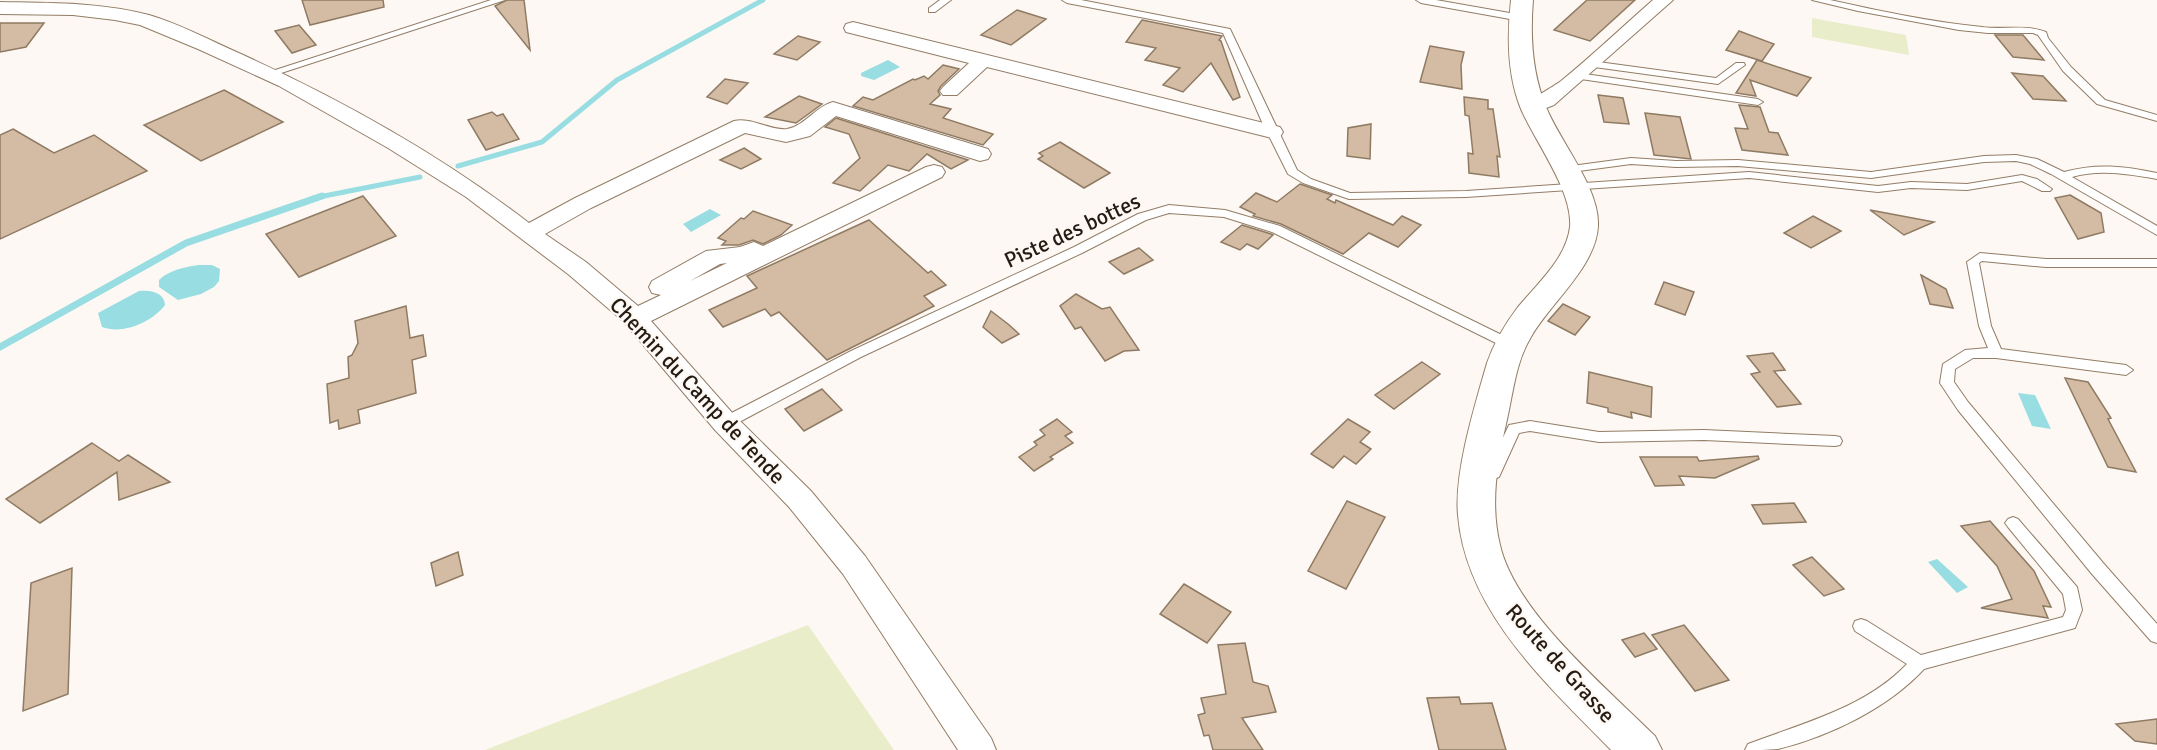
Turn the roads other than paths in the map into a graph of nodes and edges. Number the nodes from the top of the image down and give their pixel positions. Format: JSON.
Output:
{"nodes":[{"id":1,"x":500,"y":0,"type":"edge"},
{"id":2,"x":946,"y":0,"type":"edge"},
{"id":3,"x":1067,"y":0,"type":"edge"},
{"id":4,"x":1421,"y":0,"type":"edge"},
{"id":5,"x":1664,"y":0,"type":"edge"},
{"id":6,"x":1817,"y":0,"type":"edge"},
{"id":7,"x":491,"y":2,"type":"edge"},
{"id":8,"x":1454,"y":3,"type":"edge"},
{"id":9,"x":79,"y":5,"type":"edge"},
{"id":10,"x":0,"y":8,"type":"edge"},
{"id":11,"x":1521,"y":9,"type":"edge"},
{"id":12,"x":932,"y":10,"type":"dead end"},
{"id":13,"x":853,"y":28,"type":"dead end"},
{"id":14,"x":983,"y":60,"type":"junction"},
{"id":15,"x":1740,"y":64,"type":"dead end"},
{"id":16,"x":268,"y":74,"type":"junction"},
{"id":17,"x":1579,"y":75,"type":"junction"},
{"id":18,"x":853,"y":91,"type":"dead end"},
{"id":19,"x":950,"y":91,"type":"dead end"},
{"id":20,"x":1529,"y":94,"type":"junction"},
{"id":21,"x":1758,"y":102,"type":"dead end"},
{"id":22,"x":833,"y":108,"type":"junction"},
{"id":23,"x":2157,"y":118,"type":"edge"},
{"id":24,"x":1272,"y":132,"type":"junction"},
{"id":25,"x":980,"y":154,"type":"dead end"},
{"id":26,"x":934,"y":172,"type":"dead end"},
{"id":27,"x":2063,"y":176,"type":"junction"},
{"id":28,"x":2157,"y":177,"type":"edge"},
{"id":29,"x":1570,"y":179,"type":"junction"},
{"id":30,"x":2046,"y":189,"type":"dead end"},
{"id":31,"x":2157,"y":231,"type":"edge"},
{"id":32,"x":528,"y":234,"type":"junction"},
{"id":33,"x":780,"y":236,"type":"dead end"},
{"id":34,"x":2157,"y":263,"type":"edge"},
{"id":35,"x":629,"y":313,"type":"junction"},
{"id":36,"x":1511,"y":345,"type":"junction"},
{"id":37,"x":1996,"y":353,"type":"junction"},
{"id":38,"x":2126,"y":370,"type":"dead end"},
{"id":39,"x":725,"y":423,"type":"junction"},
{"id":40,"x":1835,"y":441,"type":"dead end"},
{"id":41,"x":1478,"y":482,"type":"junction"},
{"id":42,"x":2013,"y":523,"type":"dead end"},
{"id":43,"x":1861,"y":626,"type":"dead end"},
{"id":44,"x":2154,"y":629,"type":"edge"},
{"id":45,"x":1918,"y":663,"type":"junction"},
{"id":46,"x":978,"y":750,"type":"edge"},
{"id":47,"x":1640,"y":750,"type":"edge"},
{"id":48,"x":1754,"y":750,"type":"edge"}],
"edges":[{"from":1,"to":7,"type":"lane"},
{"from":2,"to":12,"type":"lane"},
{"from":3,"to":24,"type":"lane"},
{"from":4,"to":8,"type":"lane"},
{"from":5,"to":17,"type":"street"},
{"from":6,"to":23,"type":"lane"},
{"from":7,"to":16,"type":"lane"},
{"from":8,"to":11,"type":"lane"},
{"from":9,"to":10,"type":"street","name":"Chemin du Camp de Tende"},
{"from":9,"to":16,"type":"street","name":"Chemin du Camp de Tende"},
{"from":11,"to":20,"type":"street","name":"Route de Grasse"},
{"from":13,"to":14,"type":"street"},
{"from":14,"to":19,"type":"street"},
{"from":14,"to":24,"type":"street"},
{"from":15,"to":17,"type":"lane"},
{"from":16,"to":32,"type":"street","name":"Chemin du Camp de Tende"},
{"from":17,"to":20,"type":"street"},
{"from":17,"to":21,"type":"lane"},
{"from":18,"to":22,"type":"street"},
{"from":20,"to":29,"type":"street","name":"Route de Grasse"},
{"from":22,"to":25,"type":"street"},
{"from":22,"to":32,"type":"street"},
{"from":24,"to":29,"type":"lane"},
{"from":26,"to":35,"type":"street"},
{"from":27,"to":28,"type":"lane"},
{"from":27,"to":29,"type":"lane"},
{"from":27,"to":31,"type":"lane"},
{"from":29,"to":30,"type":"lane"},
{"from":29,"to":36,"type":"street","name":"Route de Grasse"},
{"from":32,"to":35,"type":"street","name":"Chemin du Camp de Tende"},
{"from":33,"to":35,"type":"street"},
{"from":34,"to":37,"type":"lane"},
{"from":35,"to":39,"type":"street","name":"Chemin du Camp de Tende"},
{"from":36,"to":39,"type":"lane","name":"Piste des bottes"},
{"from":36,"to":41,"type":"street","name":"Route de Grasse"},
{"from":37,"to":38,"type":"lane"},
{"from":37,"to":44,"type":"lane"},
{"from":39,"to":46,"type":"street","name":"Chemin du Camp de Tende"},
{"from":40,"to":41,"type":"lane"},
{"from":41,"to":47,"type":"street","name":"Route de Grasse"},
{"from":42,"to":45,"type":"lane"},
{"from":43,"to":45,"type":"lane"},
{"from":45,"to":48,"type":"lane"}]}
